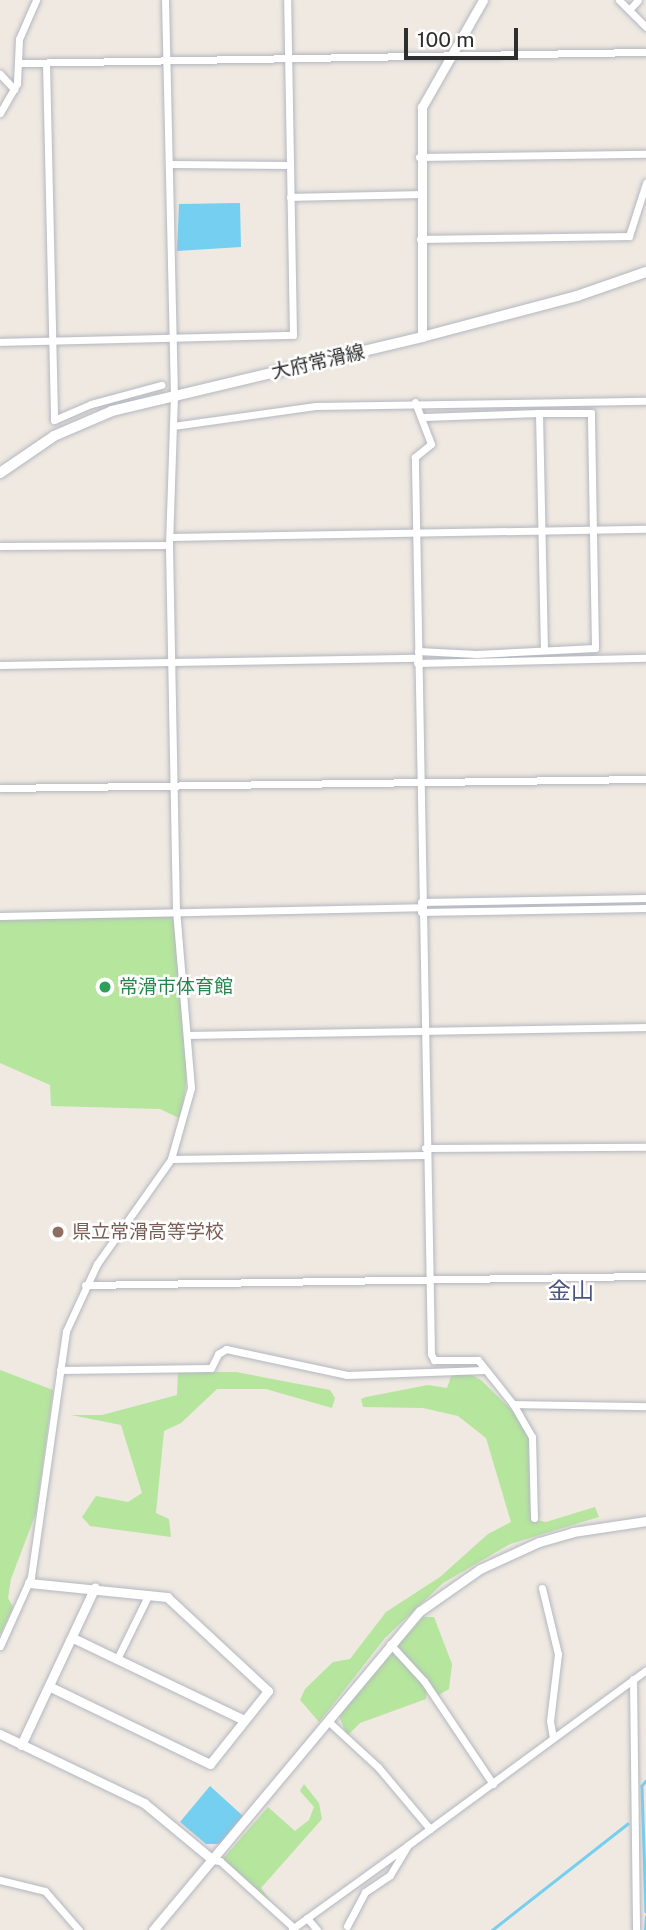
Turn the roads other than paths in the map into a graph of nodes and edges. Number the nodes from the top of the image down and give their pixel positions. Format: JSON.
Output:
{"nodes":[{"id":1,"x":36,"y":0,"type":"edge"},
{"id":2,"x":166,"y":0,"type":"edge"},
{"id":3,"x":286,"y":0,"type":"edge"},
{"id":4,"x":483,"y":0,"type":"edge"},
{"id":5,"x":618,"y":0,"type":"edge"},
{"id":6,"x":638,"y":0,"type":"edge"},
{"id":7,"x":629,"y":10,"type":"junction"},
{"id":8,"x":646,"y":27,"type":"edge"},
{"id":9,"x":646,"y":52,"type":"edge"},
{"id":10,"x":452,"y":54,"type":"junction"},
{"id":11,"x":288,"y":58,"type":"junction"},
{"id":12,"x":167,"y":61,"type":"junction"},
{"id":13,"x":19,"y":63,"type":"junction"},
{"id":14,"x":46,"y":63,"type":"junction"},
{"id":15,"x":0,"y":74,"type":"edge"},
{"id":16,"x":13,"y":89,"type":"junction"},
{"id":17,"x":0,"y":113,"type":"edge"},
{"id":18,"x":646,"y":154,"type":"edge"},
{"id":19,"x":419,"y":157,"type":"junction"},
{"id":20,"x":170,"y":164,"type":"junction"},
{"id":21,"x":290,"y":165,"type":"junction"},
{"id":22,"x":646,"y":183,"type":"edge"},
{"id":23,"x":419,"y":194,"type":"junction"},
{"id":24,"x":290,"y":197,"type":"junction"},
{"id":25,"x":419,"y":239,"type":"junction"},
{"id":26,"x":646,"y":272,"type":"edge"},
{"id":27,"x":422,"y":337,"type":"junction"},
{"id":28,"x":173,"y":338,"type":"junction"},
{"id":29,"x":52,"y":341,"type":"junction"},
{"id":30,"x":0,"y":342,"type":"edge"},
{"id":31,"x":161,"y":385,"type":"dead end"},
{"id":32,"x":174,"y":396,"type":"junction"},
{"id":33,"x":646,"y":401,"type":"edge"},
{"id":34,"x":415,"y":402,"type":"junction"},
{"id":35,"x":539,"y":413,"type":"junction"},
{"id":36,"x":424,"y":417,"type":"junction"},
{"id":37,"x":173,"y":426,"type":"junction"},
{"id":38,"x":0,"y":472,"type":"edge"},
{"id":39,"x":646,"y":529,"type":"edge"},
{"id":40,"x":594,"y":530,"type":"junction"},
{"id":41,"x":541,"y":531,"type":"junction"},
{"id":42,"x":416,"y":533,"type":"junction"},
{"id":43,"x":169,"y":541,"type":"junction"},
{"id":44,"x":0,"y":546,"type":"edge"},
{"id":45,"x":544,"y":649,"type":"junction"},
{"id":46,"x":418,"y":657,"type":"junction"},
{"id":47,"x":646,"y":658,"type":"edge"},
{"id":48,"x":172,"y":662,"type":"junction"},
{"id":49,"x":0,"y":665,"type":"edge"},
{"id":50,"x":646,"y":779,"type":"edge"},
{"id":51,"x":420,"y":783,"type":"junction"},
{"id":52,"x":174,"y":786,"type":"junction"},
{"id":53,"x":0,"y":788,"type":"edge"},
{"id":54,"x":646,"y":898,"type":"edge"},
{"id":55,"x":421,"y":907,"type":"junction"},
{"id":56,"x":646,"y":908,"type":"edge"},
{"id":57,"x":176,"y":911,"type":"junction"},
{"id":58,"x":0,"y":916,"type":"edge"},
{"id":59,"x":646,"y":1027,"type":"edge"},
{"id":60,"x":425,"y":1031,"type":"junction"},
{"id":61,"x":189,"y":1035,"type":"junction"},
{"id":62,"x":646,"y":1147,"type":"edge"},
{"id":63,"x":425,"y":1152,"type":"junction"},
{"id":64,"x":171,"y":1159,"type":"junction"},
{"id":65,"x":646,"y":1276,"type":"edge"},
{"id":66,"x":428,"y":1279,"type":"junction"},
{"id":67,"x":85,"y":1285,"type":"junction"},
{"id":68,"x":60,"y":1370,"type":"junction"},
{"id":69,"x":484,"y":1370,"type":"junction"},
{"id":70,"x":513,"y":1404,"type":"junction"},
{"id":71,"x":646,"y":1406,"type":"edge"},
{"id":72,"x":534,"y":1518,"type":"dead end"},
{"id":73,"x":646,"y":1521,"type":"edge"},
{"id":74,"x":29,"y":1583,"type":"junction"},
{"id":75,"x":95,"y":1587,"type":"junction"},
{"id":76,"x":542,"y":1588,"type":"dead end"},
{"id":77,"x":149,"y":1594,"type":"junction"},
{"id":78,"x":73,"y":1639,"type":"junction"},
{"id":79,"x":389,"y":1644,"type":"junction"},
{"id":80,"x":0,"y":1646,"type":"edge"},
{"id":81,"x":117,"y":1659,"type":"junction"},
{"id":82,"x":646,"y":1670,"type":"edge"},
{"id":83,"x":633,"y":1679,"type":"junction"},
{"id":84,"x":48,"y":1686,"type":"junction"},
{"id":85,"x":244,"y":1720,"type":"junction"},
{"id":86,"x":329,"y":1721,"type":"junction"},
{"id":87,"x":0,"y":1734,"type":"edge"},
{"id":88,"x":553,"y":1738,"type":"junction"},
{"id":89,"x":21,"y":1745,"type":"junction"},
{"id":90,"x":493,"y":1784,"type":"junction"},
{"id":91,"x":430,"y":1829,"type":"junction"},
{"id":92,"x":408,"y":1846,"type":"junction"},
{"id":93,"x":213,"y":1860,"type":"junction"},
{"id":94,"x":0,"y":1880,"type":"edge"},
{"id":95,"x":307,"y":1918,"type":"junction"},
{"id":96,"x":347,"y":1926,"type":"dead end"},
{"id":97,"x":292,"y":1929,"type":"edge"},
{"id":98,"x":79,"y":1930,"type":"edge"},
{"id":99,"x":153,"y":1930,"type":"edge"},
{"id":100,"x":317,"y":1930,"type":"edge"},
{"id":101,"x":636,"y":1930,"type":"edge"}],
"edges":[{"from":1,"to":13,"type":"street"},
{"from":2,"to":12,"type":"street"},
{"from":3,"to":11,"type":"street"},
{"from":4,"to":10,"type":"street"},
{"from":5,"to":7,"type":"street"},
{"from":6,"to":7,"type":"street"},
{"from":7,"to":8,"type":"street"},
{"from":9,"to":10,"type":"street"},
{"from":10,"to":11,"type":"street"},
{"from":10,"to":19,"type":"street"},
{"from":11,"to":12,"type":"street"},
{"from":11,"to":21,"type":"street"},
{"from":12,"to":14,"type":"street"},
{"from":12,"to":20,"type":"street"},
{"from":13,"to":14,"type":"street"},
{"from":13,"to":16,"type":"street"},
{"from":14,"to":29,"type":"street"},
{"from":15,"to":16,"type":"street"},
{"from":16,"to":17,"type":"street"},
{"from":18,"to":19,"type":"street"},
{"from":19,"to":23,"type":"street"},
{"from":20,"to":21,"type":"street"},
{"from":20,"to":28,"type":"street"},
{"from":21,"to":24,"type":"street"},
{"from":22,"to":25,"type":"street"},
{"from":23,"to":24,"type":"street"},
{"from":23,"to":25,"type":"street"},
{"from":24,"to":28,"type":"street"},
{"from":25,"to":27,"type":"street"},
{"from":26,"to":27,"type":"main road","name":"大府常滑線"},
{"from":27,"to":32,"type":"main road","name":"大府常滑線"},
{"from":28,"to":29,"type":"street"},
{"from":28,"to":32,"type":"street"},
{"from":29,"to":30,"type":"street"},
{"from":29,"to":31,"type":"street"},
{"from":32,"to":37,"type":"street"},
{"from":32,"to":38,"type":"main road","name":"大府常滑線"},
{"from":33,"to":34,"type":"street"},
{"from":34,"to":36,"type":"street"},
{"from":34,"to":37,"type":"street"},
{"from":35,"to":36,"type":"street"},
{"from":35,"to":40,"type":"street"},
{"from":35,"to":41,"type":"street"},
{"from":36,"to":42,"type":"street"},
{"from":37,"to":43,"type":"street"},
{"from":39,"to":40,"type":"street"},
{"from":40,"to":41,"type":"street"},
{"from":40,"to":45,"type":"street"},
{"from":41,"to":42,"type":"street"},
{"from":41,"to":45,"type":"street"},
{"from":42,"to":43,"type":"street"},
{"from":42,"to":46,"type":"street"},
{"from":43,"to":44,"type":"street"},
{"from":43,"to":48,"type":"street"},
{"from":45,"to":46,"type":"street"},
{"from":46,"to":47,"type":"street"},
{"from":46,"to":48,"type":"street"},
{"from":46,"to":51,"type":"street"},
{"from":48,"to":49,"type":"street"},
{"from":48,"to":52,"type":"street"},
{"from":50,"to":51,"type":"street"},
{"from":51,"to":52,"type":"street"},
{"from":51,"to":55,"type":"street"},
{"from":52,"to":53,"type":"street"},
{"from":52,"to":57,"type":"street"},
{"from":54,"to":55,"type":"street"},
{"from":55,"to":56,"type":"street"},
{"from":55,"to":57,"type":"street"},
{"from":55,"to":60,"type":"street"},
{"from":57,"to":58,"type":"street"},
{"from":57,"to":61,"type":"street"},
{"from":59,"to":60,"type":"street"},
{"from":60,"to":61,"type":"street"},
{"from":60,"to":63,"type":"street"},
{"from":61,"to":64,"type":"street"},
{"from":62,"to":63,"type":"street"},
{"from":63,"to":64,"type":"street"},
{"from":63,"to":66,"type":"street"},
{"from":64,"to":67,"type":"street"},
{"from":65,"to":66,"type":"street"},
{"from":66,"to":67,"type":"street"},
{"from":66,"to":69,"type":"street"},
{"from":67,"to":68,"type":"street"},
{"from":68,"to":69,"type":"street"},
{"from":68,"to":74,"type":"street"},
{"from":69,"to":70,"type":"street"},
{"from":70,"to":71,"type":"street"},
{"from":70,"to":72,"type":"street"},
{"from":73,"to":79,"type":"street"},
{"from":74,"to":75,"type":"street"},
{"from":74,"to":80,"type":"street"},
{"from":75,"to":77,"type":"street"},
{"from":75,"to":78,"type":"street"},
{"from":76,"to":88,"type":"street"},
{"from":77,"to":81,"type":"street"},
{"from":77,"to":85,"type":"street"},
{"from":78,"to":81,"type":"street"},
{"from":78,"to":84,"type":"street"},
{"from":79,"to":86,"type":"street"},
{"from":79,"to":90,"type":"street"},
{"from":81,"to":85,"type":"street"},
{"from":82,"to":83,"type":"street"},
{"from":83,"to":88,"type":"street"},
{"from":83,"to":101,"type":"street"},
{"from":84,"to":85,"type":"street"},
{"from":84,"to":89,"type":"street"},
{"from":86,"to":91,"type":"street"},
{"from":86,"to":93,"type":"street"},
{"from":87,"to":89,"type":"street"},
{"from":88,"to":90,"type":"street"},
{"from":89,"to":93,"type":"street"},
{"from":90,"to":91,"type":"street"},
{"from":91,"to":92,"type":"street"},
{"from":92,"to":95,"type":"street"},
{"from":92,"to":96,"type":"street"},
{"from":93,"to":97,"type":"street"},
{"from":93,"to":99,"type":"street"},
{"from":94,"to":98,"type":"street"},
{"from":95,"to":97,"type":"street"},
{"from":95,"to":100,"type":"street"}]}
